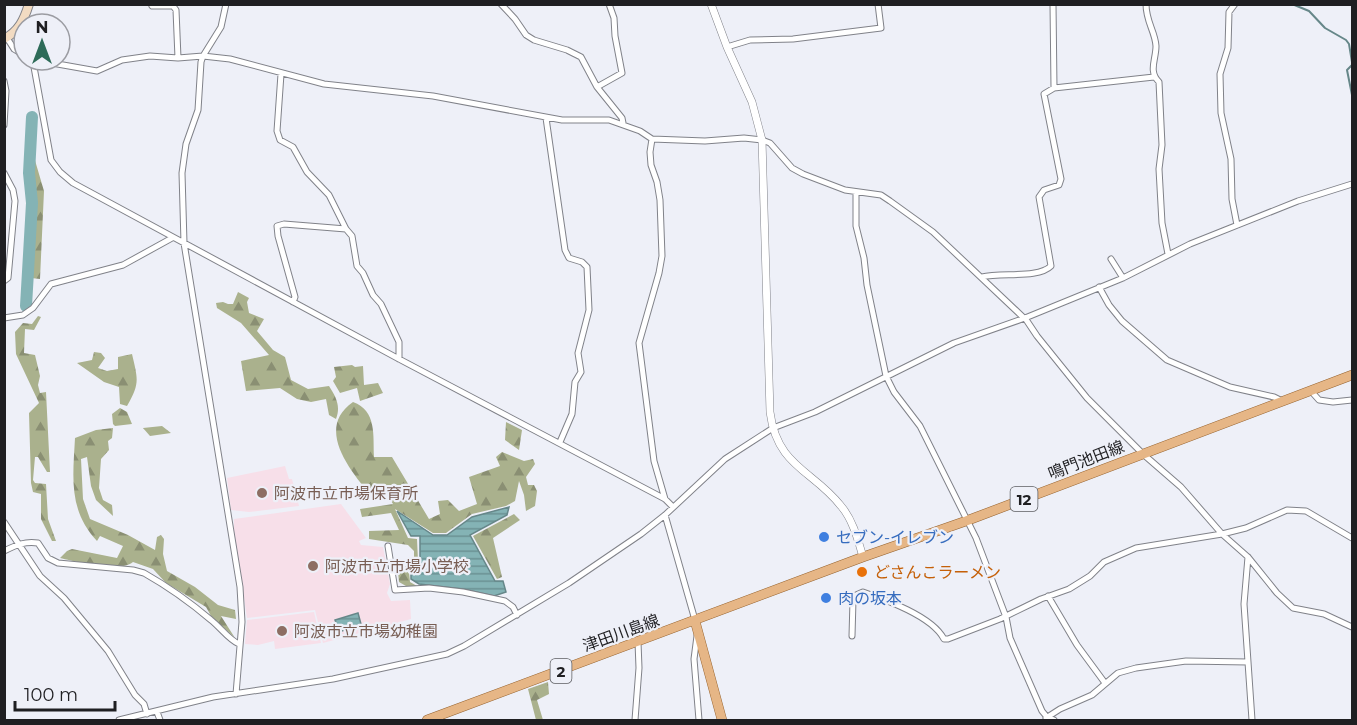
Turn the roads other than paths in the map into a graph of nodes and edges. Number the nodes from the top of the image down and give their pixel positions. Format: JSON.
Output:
{"nodes":[{"id":1,"x":29,"y":4,"type":"edge"},
{"id":2,"x":153,"y":4,"type":"edge"},
{"id":3,"x":226,"y":4,"type":"edge"},
{"id":4,"x":501,"y":4,"type":"edge"},
{"id":5,"x":609,"y":4,"type":"edge"},
{"id":6,"x":711,"y":4,"type":"edge"},
{"id":7,"x":878,"y":4,"type":"edge"},
{"id":8,"x":1053,"y":4,"type":"edge"},
{"id":9,"x":1146,"y":4,"type":"edge"},
{"id":10,"x":1235,"y":4,"type":"edge"},
{"id":11,"x":6,"y":39,"type":"edge"},
{"id":12,"x":727,"y":47,"type":"junction"},
{"id":13,"x":203,"y":56,"type":"junction"},
{"id":14,"x":178,"y":58,"type":"junction"},
{"id":15,"x":72,"y":66,"type":"edge"},
{"id":16,"x":35,"y":72,"type":"edge"},
{"id":17,"x":281,"y":74,"type":"junction"},
{"id":18,"x":1154,"y":77,"type":"junction"},
{"id":19,"x":4,"y":81,"type":"edge"},
{"id":20,"x":597,"y":87,"type":"junction"},
{"id":21,"x":1054,"y":88,"type":"junction"},
{"id":22,"x":546,"y":118,"type":"junction"},
{"id":23,"x":623,"y":123,"type":"junction"},
{"id":24,"x":4,"y":125,"type":"edge"},
{"id":25,"x":652,"y":139,"type":"junction"},
{"id":26,"x":762,"y":140,"type":"junction"},
{"id":27,"x":4,"y":173,"type":"edge"},
{"id":28,"x":1353,"y":184,"type":"edge"},
{"id":29,"x":856,"y":193,"type":"junction"},
{"id":30,"x":1237,"y":225,"type":"junction"},
{"id":31,"x":346,"y":229,"type":"junction"},
{"id":32,"x":172,"y":237,"type":"junction"},
{"id":33,"x":184,"y":243,"type":"junction"},
{"id":34,"x":1168,"y":254,"type":"junction"},
{"id":35,"x":1111,"y":259,"type":"dead end"},
{"id":36,"x":982,"y":277,"type":"junction"},
{"id":37,"x":1123,"y":278,"type":"junction"},
{"id":38,"x":4,"y":281,"type":"edge"},
{"id":39,"x":1099,"y":287,"type":"junction"},
{"id":40,"x":293,"y":302,"type":"junction"},
{"id":41,"x":4,"y":318,"type":"edge"},
{"id":42,"x":1025,"y":318,"type":"junction"},
{"id":43,"x":399,"y":359,"type":"junction"},
{"id":44,"x":1353,"y":375,"type":"edge"},
{"id":45,"x":886,"y":376,"type":"junction"},
{"id":46,"x":1311,"y":392,"type":"junction"},
{"id":47,"x":1353,"y":400,"type":"edge"},
{"id":48,"x":1283,"y":402,"type":"junction"},
{"id":49,"x":773,"y":428,"type":"junction"},
{"id":50,"x":560,"y":442,"type":"junction"},
{"id":51,"x":1143,"y":454,"type":"junction"},
{"id":52,"x":665,"y":499,"type":"junction"},
{"id":53,"x":672,"y":507,"type":"junction"},
{"id":54,"x":664,"y":515,"type":"junction"},
{"id":55,"x":966,"y":521,"type":"junction"},
{"id":56,"x":4,"y":522,"type":"edge"},
{"id":57,"x":1222,"y":534,"type":"junction"},
{"id":58,"x":1353,"y":538,"type":"edge"},
{"id":59,"x":17,"y":544,"type":"junction"},
{"id":60,"x":388,"y":546,"type":"dead end"},
{"id":61,"x":4,"y":551,"type":"edge"},
{"id":62,"x":863,"y":557,"type":"junction"},
{"id":63,"x":1248,"y":557,"type":"junction"},
{"id":64,"x":1048,"y":596,"type":"junction"},
{"id":65,"x":517,"y":615,"type":"junction"},
{"id":66,"x":1006,"y":617,"type":"junction"},
{"id":67,"x":695,"y":621,"type":"junction"},
{"id":68,"x":1353,"y":627,"type":"edge"},
{"id":69,"x":699,"y":632,"type":"junction"},
{"id":70,"x":852,"y":636,"type":"dead end"},
{"id":71,"x":638,"y":642,"type":"junction"},
{"id":72,"x":239,"y":645,"type":"junction"},
{"id":73,"x":1248,"y":662,"type":"junction"},
{"id":74,"x":1105,"y":683,"type":"junction"},
{"id":75,"x":236,"y":694,"type":"junction"},
{"id":76,"x":157,"y":712,"type":"junction"},
{"id":77,"x":147,"y":714,"type":"junction"},
{"id":78,"x":1046,"y":719,"type":"edge"},
{"id":79,"x":119,"y":720,"type":"edge"},
{"id":80,"x":160,"y":720,"type":"edge"},
{"id":81,"x":429,"y":720,"type":"edge"},
{"id":82,"x":635,"y":720,"type":"edge"},
{"id":83,"x":699,"y":720,"type":"edge"},
{"id":84,"x":722,"y":720,"type":"edge"},
{"id":85,"x":1054,"y":720,"type":"edge"},
{"id":86,"x":1252,"y":720,"type":"edge"}],
"edges":[{"from":1,"to":11,"type":"main road"},
{"from":2,"to":14,"type":"street"},
{"from":3,"to":13,"type":"street"},
{"from":4,"to":20,"type":"street"},
{"from":5,"to":20,"type":"street"},
{"from":6,"to":12,"type":"street"},
{"from":7,"to":12,"type":"street"},
{"from":8,"to":21,"type":"street"},
{"from":9,"to":18,"type":"street"},
{"from":10,"to":30,"type":"street"},
{"from":12,"to":26,"type":"street"},
{"from":13,"to":14,"type":"street"},
{"from":13,"to":17,"type":"street"},
{"from":13,"to":33,"type":"street"},
{"from":14,"to":15,"type":"street"},
{"from":16,"to":32,"type":"street"},
{"from":17,"to":22,"type":"street"},
{"from":17,"to":31,"type":"street"},
{"from":18,"to":21,"type":"street"},
{"from":18,"to":34,"type":"street"},
{"from":19,"to":24,"type":"street"},
{"from":20,"to":23,"type":"street"},
{"from":21,"to":36,"type":"street"},
{"from":22,"to":23,"type":"street"},
{"from":22,"to":50,"type":"street"},
{"from":23,"to":25,"type":"street"},
{"from":25,"to":26,"type":"street"},
{"from":25,"to":52,"type":"street"},
{"from":26,"to":29,"type":"street"},
{"from":26,"to":49,"type":"street"},
{"from":27,"to":38,"type":"street"},
{"from":28,"to":30,"type":"street"},
{"from":29,"to":36,"type":"street"},
{"from":29,"to":45,"type":"street"},
{"from":30,"to":34,"type":"street"},
{"from":31,"to":40,"type":"street"},
{"from":31,"to":43,"type":"street"},
{"from":32,"to":33,"type":"street"},
{"from":32,"to":41,"type":"street"},
{"from":33,"to":40,"type":"street"},
{"from":33,"to":72,"type":"street"},
{"from":34,"to":37,"type":"street"},
{"from":35,"to":37,"type":"street"},
{"from":36,"to":42,"type":"street"},
{"from":37,"to":39,"type":"street"},
{"from":39,"to":42,"type":"street"},
{"from":39,"to":48,"type":"street"},
{"from":40,"to":43,"type":"street"},
{"from":42,"to":45,"type":"street"},
{"from":42,"to":51,"type":"street"},
{"from":43,"to":50,"type":"street"},
{"from":44,"to":46,"type":"main road","name":"鳴門池田線","number":"12"},
{"from":45,"to":49,"type":"street"},
{"from":45,"to":55,"type":"street"},
{"from":46,"to":47,"type":"street"},
{"from":46,"to":48,"type":"main road","name":"鳴門池田線","number":"12"},
{"from":48,"to":51,"type":"main road","name":"鳴門池田線","number":"12"},
{"from":49,"to":53,"type":"street"},
{"from":49,"to":62,"type":"street"},
{"from":50,"to":52,"type":"street"},
{"from":51,"to":55,"type":"main road","name":"鳴門池田線","number":"12"},
{"from":51,"to":57,"type":"street"},
{"from":52,"to":53,"type":"street"},
{"from":53,"to":54,"type":"street"},
{"from":54,"to":65,"type":"street"},
{"from":54,"to":67,"type":"street"},
{"from":55,"to":62,"type":"main road","name":"鳴門池田線","number":"12"},
{"from":55,"to":66,"type":"street"},
{"from":56,"to":59,"type":"street"},
{"from":57,"to":58,"type":"street"},
{"from":57,"to":63,"type":"street"},
{"from":57,"to":64,"type":"street"},
{"from":59,"to":61,"type":"street"},
{"from":59,"to":72,"type":"street"},
{"from":59,"to":77,"type":"street"},
{"from":60,"to":65,"type":"street"},
{"from":62,"to":67,"type":"main road","name":"鳴門池田線","number":"12"},
{"from":63,"to":68,"type":"street"},
{"from":63,"to":73,"type":"street"},
{"from":64,"to":66,"type":"street"},
{"from":64,"to":74,"type":"street"},
{"from":65,"to":75,"type":"street"},
{"from":66,"to":70,"type":"street"},
{"from":66,"to":78,"type":"street"},
{"from":67,"to":69,"type":"main road"},
{"from":67,"to":71,"type":"main road","name":"津田川島線","number":"2"},
{"from":69,"to":83,"type":"street"},
{"from":69,"to":84,"type":"main road"},
{"from":71,"to":81,"type":"main road","name":"津田川島線","number":"2"},
{"from":71,"to":82,"type":"street"},
{"from":72,"to":75,"type":"street"},
{"from":73,"to":74,"type":"street"},
{"from":73,"to":86,"type":"street"},
{"from":74,"to":78,"type":"street"},
{"from":75,"to":76,"type":"street"},
{"from":76,"to":77,"type":"street"},
{"from":76,"to":80,"type":"street"},
{"from":77,"to":79,"type":"street"},
{"from":78,"to":85,"type":"street"}]}
